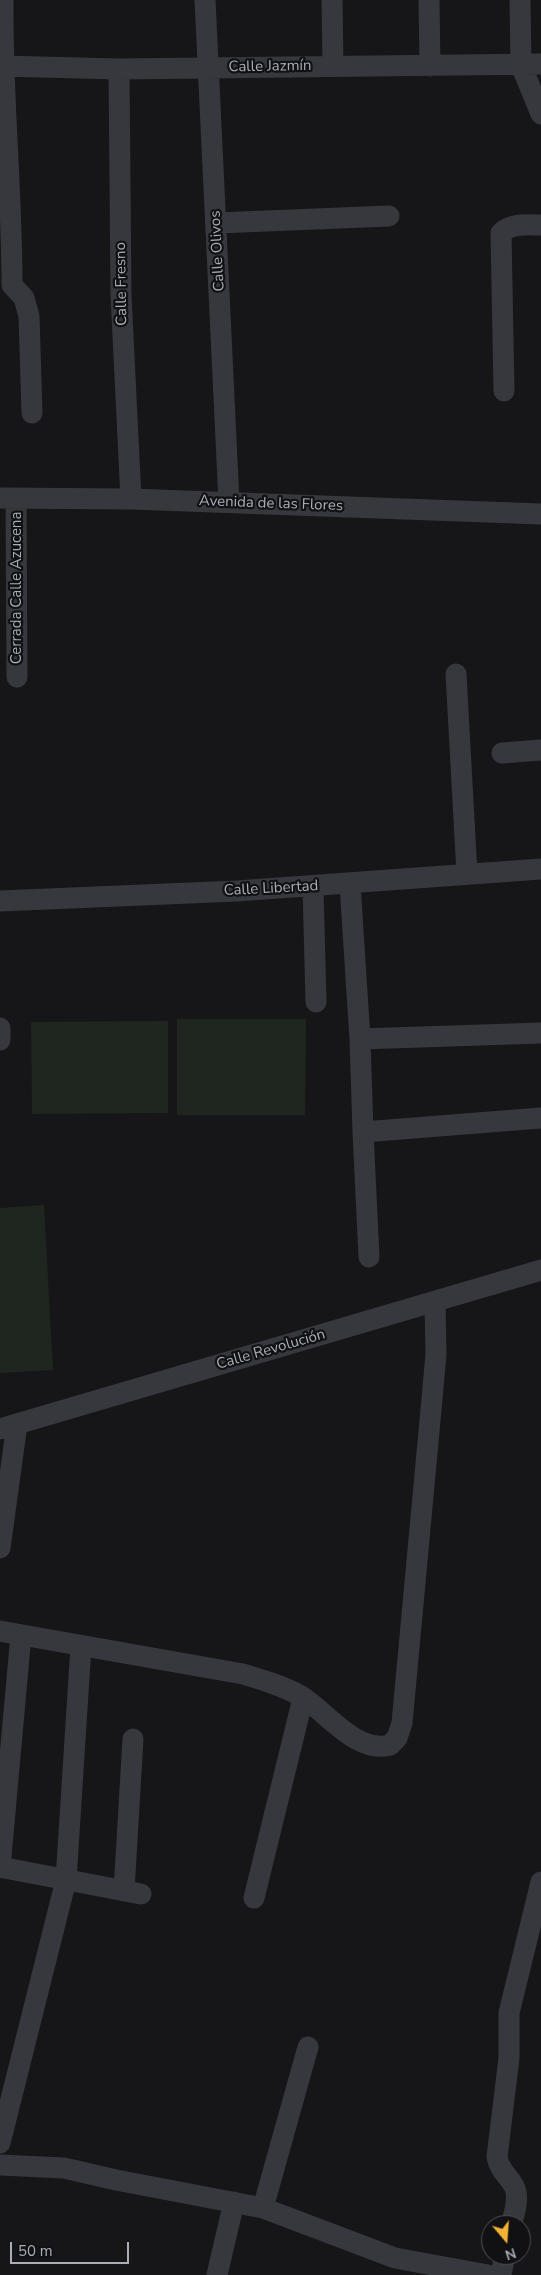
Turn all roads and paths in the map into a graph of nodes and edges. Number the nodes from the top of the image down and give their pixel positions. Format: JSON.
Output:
{"nodes":[{"id":1,"x":3,"y":0,"type":"edge"},
{"id":2,"x":205,"y":0,"type":"edge"},
{"id":3,"x":332,"y":0,"type":"edge"},
{"id":4,"x":429,"y":0,"type":"edge"},
{"id":5,"x":520,"y":0,"type":"edge"},
{"id":6,"x":531,"y":65,"type":"edge"},
{"id":7,"x":1,"y":66,"type":"edge"},
{"id":8,"x":333,"y":66,"type":"junction"},
{"id":9,"x":430,"y":66,"type":"junction"},
{"id":10,"x":208,"y":68,"type":"junction"},
{"id":11,"x":119,"y":69,"type":"junction"},
{"id":12,"x":541,"y":114,"type":"edge"},
{"id":13,"x":6,"y":207,"type":"edge"},
{"id":14,"x":389,"y":216,"type":"dead end"},
{"id":15,"x":217,"y":223,"type":"junction"},
{"id":16,"x":541,"y":225,"type":"edge"},
{"id":17,"x":6,"y":285,"type":"edge"},
{"id":18,"x":504,"y":391,"type":"dead end"},
{"id":19,"x":32,"y":413,"type":"dead end"},
{"id":20,"x":8,"y":498,"type":"edge"},
{"id":21,"x":131,"y":499,"type":"junction"},
{"id":22,"x":229,"y":502,"type":"junction"},
{"id":23,"x":541,"y":514,"type":"edge"},
{"id":24,"x":456,"y":674,"type":"dead end"},
{"id":25,"x":17,"y":677,"type":"dead end"},
{"id":26,"x":541,"y":750,"type":"edge"},
{"id":27,"x":502,"y":753,"type":"dead end"},
{"id":28,"x":541,"y":869,"type":"edge"},
{"id":29,"x":467,"y":874,"type":"junction"},
{"id":30,"x":350,"y":884,"type":"junction"},
{"id":31,"x":314,"y":886,"type":"junction"},
{"id":32,"x":0,"y":901,"type":"edge"},
{"id":33,"x":316,"y":1002,"type":"dead end"},
{"id":34,"x":0,"y":1028,"type":"edge"},
{"id":35,"x":541,"y":1033,"type":"edge"},
{"id":36,"x":360,"y":1039,"type":"junction"},
{"id":37,"x":0,"y":1040,"type":"edge"},
{"id":38,"x":541,"y":1118,"type":"edge"},
{"id":39,"x":362,"y":1132,"type":"junction"},
{"id":40,"x":369,"y":1257,"type":"dead end"},
{"id":41,"x":541,"y":1270,"type":"edge"},
{"id":42,"x":435,"y":1301,"type":"junction"},
{"id":43,"x":9,"y":1427,"type":"edge"},
{"id":44,"x":0,"y":1548,"type":"edge"},
{"id":45,"x":0,"y":1631,"type":"edge"},
{"id":46,"x":21,"y":1635,"type":"junction"},
{"id":47,"x":82,"y":1646,"type":"junction"},
{"id":48,"x":303,"y":1698,"type":"junction"},
{"id":49,"x":133,"y":1739,"type":"dead end"},
{"id":50,"x":0,"y":1867,"type":"edge"},
{"id":51,"x":66,"y":1880,"type":"junction"},
{"id":52,"x":541,"y":1882,"type":"edge"},
{"id":53,"x":254,"y":1898,"type":"dead end"},
{"id":54,"x":308,"y":2047,"type":"dead end"},
{"id":55,"x":0,"y":2144,"type":"edge"},
{"id":56,"x":0,"y":2165,"type":"edge"},
{"id":57,"x":234,"y":2202,"type":"junction"},
{"id":58,"x":263,"y":2208,"type":"junction"},
{"id":59,"x":514,"y":2215,"type":"edge"},
{"id":60,"x":217,"y":2275,"type":"edge"},
{"id":61,"x":488,"y":2275,"type":"edge"}],
"edges":[{"from":1,"to":7,"type":"street"},
{"from":2,"to":10,"type":"street","name":"Calle Olivos"},
{"from":3,"to":8,"type":"street"},
{"from":4,"to":9,"type":"street"},
{"from":5,"to":6,"type":"street"},
{"from":6,"to":9,"type":"street","name":"Calle Jazmín"},
{"from":6,"to":12,"type":"street"},
{"from":7,"to":11,"type":"street","name":"Calle Jazmín"},
{"from":7,"to":13,"type":"street"},
{"from":8,"to":9,"type":"street","name":"Calle Jazmín"},
{"from":8,"to":10,"type":"street","name":"Calle Jazmín"},
{"from":10,"to":11,"type":"street","name":"Calle Jazmín"},
{"from":10,"to":15,"type":"street","name":"Calle Olivos"},
{"from":11,"to":21,"type":"street","name":"Calle Fresno"},
{"from":13,"to":17,"type":"street"},
{"from":14,"to":15,"type":"street"},
{"from":15,"to":22,"type":"street","name":"Calle Olivos"},
{"from":16,"to":18,"type":"street"},
{"from":17,"to":19,"type":"street"},
{"from":20,"to":21,"type":"street","name":"Avenida de las Flores"},
{"from":20,"to":25,"type":"street","name":"Cerrada Calle Azucena"},
{"from":21,"to":22,"type":"street","name":"Avenida de las Flores"},
{"from":22,"to":23,"type":"street","name":"Avenida de las Flores"},
{"from":24,"to":29,"type":"street"},
{"from":26,"to":27,"type":"street"},
{"from":28,"to":29,"type":"street","name":"Calle Libertad"},
{"from":29,"to":30,"type":"street","name":"Calle Libertad"},
{"from":30,"to":31,"type":"street","name":"Calle Libertad"},
{"from":30,"to":36,"type":"street"},
{"from":31,"to":32,"type":"street","name":"Calle Libertad"},
{"from":31,"to":33,"type":"street"},
{"from":34,"to":37,"type":"street"},
{"from":35,"to":36,"type":"street"},
{"from":36,"to":39,"type":"street"},
{"from":38,"to":39,"type":"street"},
{"from":39,"to":40,"type":"street"},
{"from":41,"to":42,"type":"street","name":"Calle Revolución"},
{"from":42,"to":43,"type":"street","name":"Calle Revolución"},
{"from":42,"to":48,"type":"street"},
{"from":43,"to":44,"type":"street"},
{"from":45,"to":46,"type":"street"},
{"from":46,"to":47,"type":"street"},
{"from":46,"to":50,"type":"street"},
{"from":47,"to":48,"type":"street"},
{"from":47,"to":51,"type":"street"},
{"from":48,"to":53,"type":"street"},
{"from":49,"to":51,"type":"street"},
{"from":50,"to":51,"type":"street"},
{"from":51,"to":55,"type":"street"},
{"from":52,"to":59,"type":"street"},
{"from":54,"to":58,"type":"street"},
{"from":56,"to":57,"type":"street"},
{"from":57,"to":58,"type":"street"},
{"from":57,"to":60,"type":"street"},
{"from":58,"to":61,"type":"street"}]}
